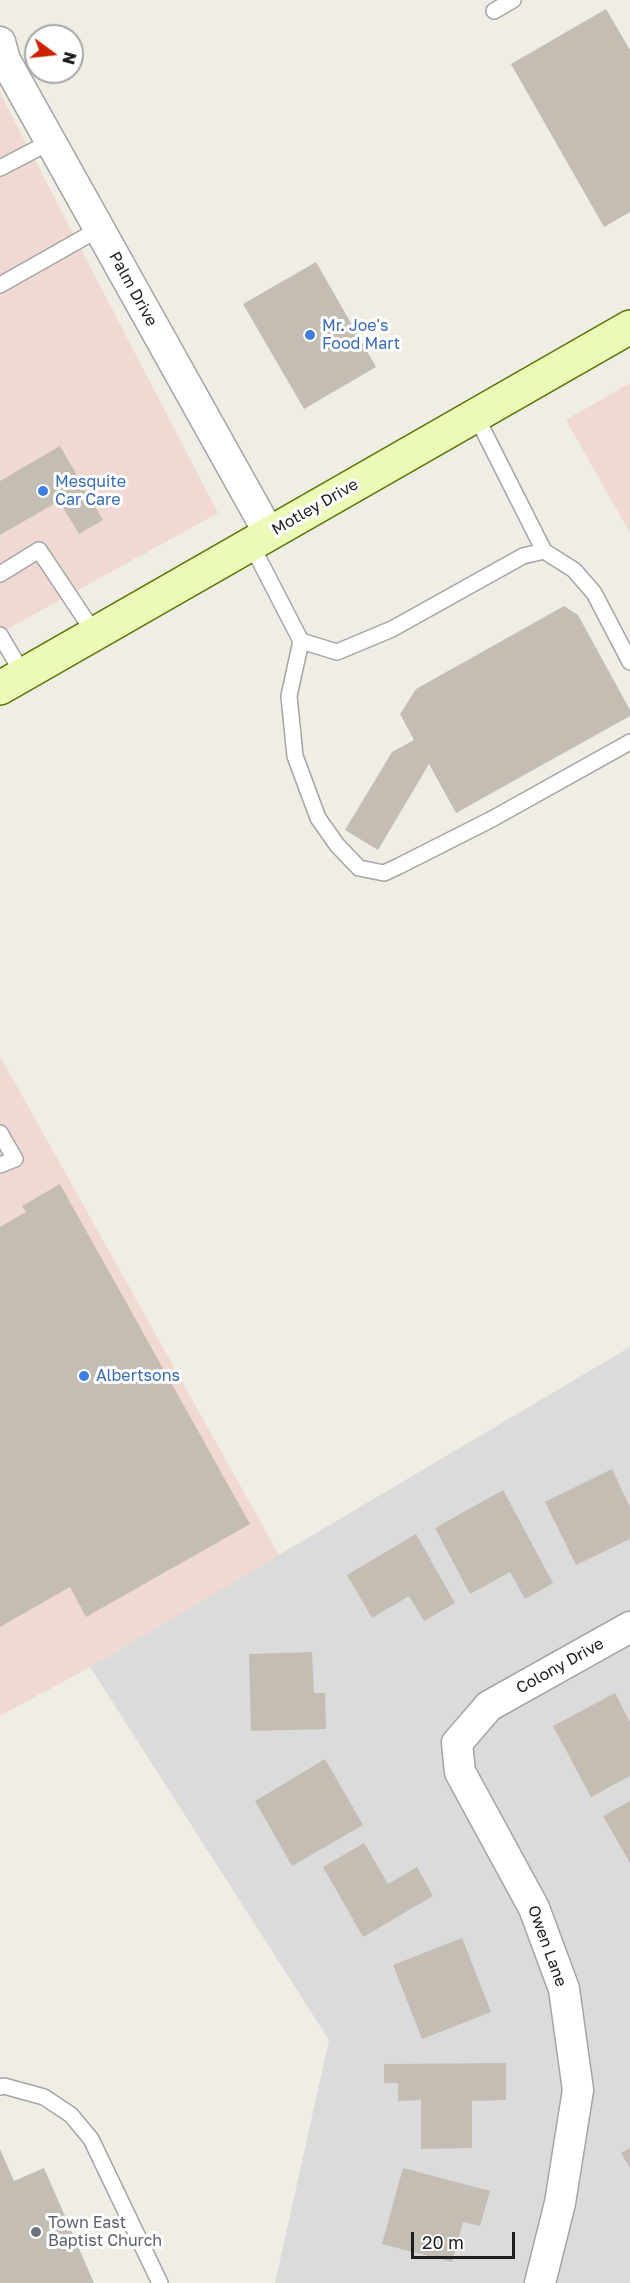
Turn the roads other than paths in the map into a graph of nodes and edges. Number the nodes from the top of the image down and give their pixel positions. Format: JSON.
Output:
{"nodes":[{"id":1,"x":513,"y":0,"type":"edge"},
{"id":2,"x":494,"y":10,"type":"dead end"},
{"id":3,"x":0,"y":42,"type":"edge"},
{"id":4,"x":51,"y":142,"type":"junction"},
{"id":5,"x":0,"y":168,"type":"edge"},
{"id":6,"x":99,"y":229,"type":"junction"},
{"id":7,"x":0,"y":285,"type":"edge"},
{"id":8,"x":630,"y":327,"type":"edge"},
{"id":9,"x":475,"y":414,"type":"junction"},
{"id":10,"x":260,"y":539,"type":"junction"},
{"id":11,"x":544,"y":551,"type":"junction"},
{"id":12,"x":0,"y":574,"type":"edge"},
{"id":13,"x":95,"y":634,"type":"junction"},
{"id":14,"x":0,"y":635,"type":"edge"},
{"id":15,"x":301,"y":641,"type":"junction"},
{"id":16,"x":630,"y":662,"type":"edge"},
{"id":17,"x":12,"y":681,"type":"edge"},
{"id":18,"x":630,"y":742,"type":"edge"},
{"id":19,"x":0,"y":1133,"type":"edge"},
{"id":20,"x":0,"y":1165,"type":"edge"},
{"id":21,"x":630,"y":1627,"type":"edge"},
{"id":22,"x":489,"y":1706,"type":"joint"},
{"id":23,"x":0,"y":2087,"type":"edge"},
{"id":24,"x":160,"y":2283,"type":"edge"},
{"id":25,"x":540,"y":2283,"type":"edge"}],
"edges":[{"from":1,"to":2,"type":"lane"},
{"from":3,"to":4,"type":"street","name":"Palm Drive"},
{"from":4,"to":5,"type":"lane"},
{"from":4,"to":6,"type":"street","name":"Palm Drive"},
{"from":6,"to":7,"type":"lane"},
{"from":6,"to":10,"type":"street","name":"Palm Drive"},
{"from":8,"to":9,"type":"main road","name":"Motley Drive"},
{"from":9,"to":10,"type":"main road","name":"Motley Drive"},
{"from":9,"to":11,"type":"lane"},
{"from":10,"to":13,"type":"main road","name":"Motley Drive"},
{"from":10,"to":15,"type":"lane"},
{"from":11,"to":15,"type":"lane"},
{"from":11,"to":16,"type":"lane"},
{"from":12,"to":13,"type":"lane"},
{"from":13,"to":17,"type":"main road","name":"Motley Drive"},
{"from":14,"to":17,"type":"lane"},
{"from":15,"to":18,"type":"lane"},
{"from":19,"to":20,"type":"lane"},
{"from":21,"to":22,"type":"street","name":"Colony Drive"},
{"from":22,"to":25,"type":"street","name":"Owen Lane"},
{"from":23,"to":24,"type":"lane"}]}
